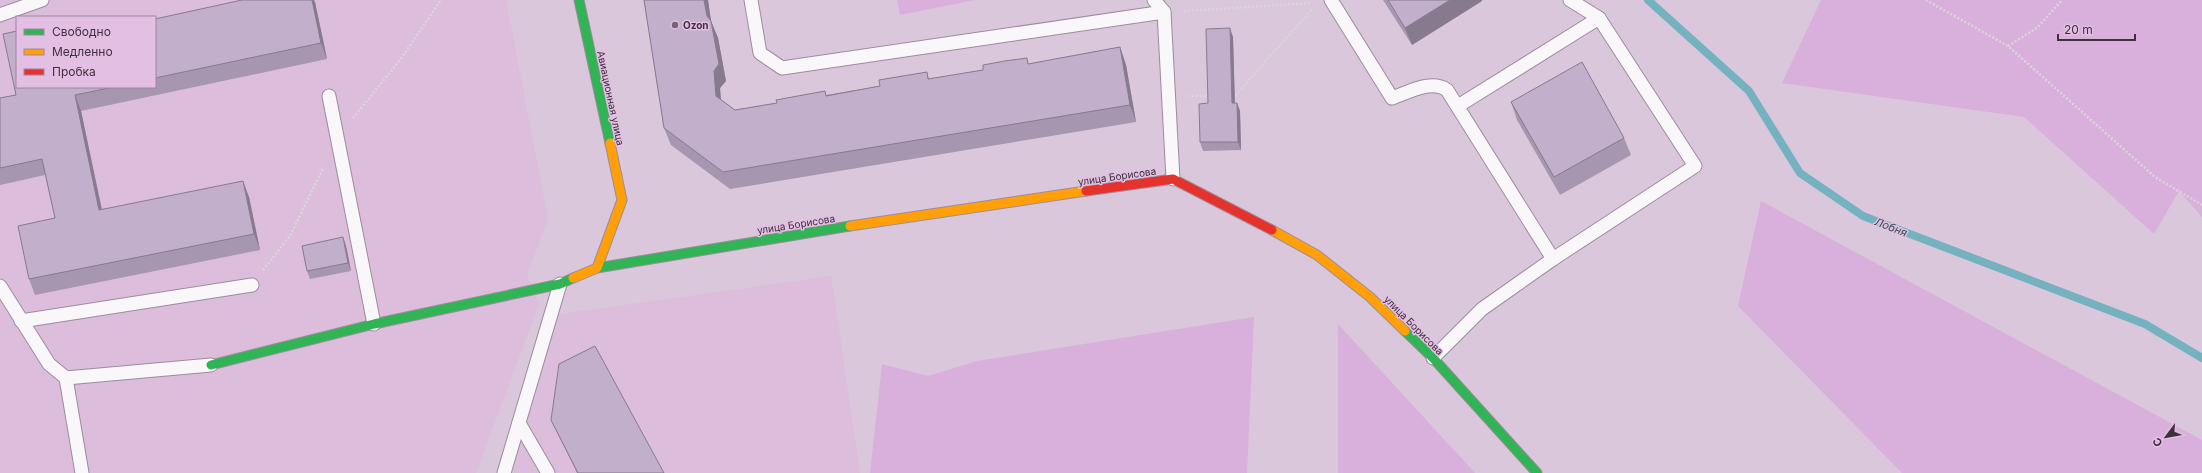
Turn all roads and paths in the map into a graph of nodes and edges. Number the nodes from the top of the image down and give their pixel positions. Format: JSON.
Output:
{"nodes":[{"id":1,"x":42,"y":0,"type":"edge"},
{"id":2,"x":579,"y":0,"type":"edge"},
{"id":3,"x":751,"y":0,"type":"edge"},
{"id":4,"x":1154,"y":0,"type":"edge"},
{"id":5,"x":1331,"y":0,"type":"edge"},
{"id":6,"x":1570,"y":0,"type":"edge"},
{"id":7,"x":1926,"y":0,"type":"edge"},
{"id":8,"x":2062,"y":0,"type":"edge"},
{"id":9,"x":1164,"y":12,"type":"junction"},
{"id":10,"x":0,"y":15,"type":"edge"},
{"id":11,"x":1599,"y":18,"type":"junction"},
{"id":12,"x":2008,"y":46,"type":"junction"},
{"id":13,"x":329,"y":96,"type":"dead end"},
{"id":14,"x":1168,"y":96,"type":"junction"},
{"id":15,"x":1213,"y":96,"type":"edge"},
{"id":16,"x":1228,"y":96,"type":"edge"},
{"id":17,"x":1458,"y":106,"type":"junction"},
{"id":18,"x":1173,"y":180,"type":"junction"},
{"id":19,"x":2202,"y":205,"type":"edge"},
{"id":20,"x":1553,"y":259,"type":"junction"},
{"id":21,"x":597,"y":268,"type":"junction"},
{"id":22,"x":560,"y":284,"type":"junction"},
{"id":23,"x":252,"y":285,"type":"dead end"},
{"id":24,"x":0,"y":286,"type":"edge"},
{"id":25,"x":21,"y":322,"type":"junction"},
{"id":26,"x":374,"y":324,"type":"junction"},
{"id":27,"x":1432,"y":358,"type":"junction"},
{"id":28,"x":211,"y":365,"type":"joint"},
{"id":29,"x":66,"y":378,"type":"junction"},
{"id":30,"x":519,"y":424,"type":"junction"},
{"id":31,"x":82,"y":473,"type":"edge"},
{"id":32,"x":504,"y":473,"type":"edge"},
{"id":33,"x":548,"y":473,"type":"edge"},
{"id":34,"x":1537,"y":473,"type":"edge"}],
"edges":[{"from":1,"to":10,"type":"lane"},
{"from":2,"to":21,"type":"street","name":"Авиационная улица"},
{"from":3,"to":9,"type":"lane"},
{"from":4,"to":9,"type":"lane"},
{"from":5,"to":17,"type":"lane"},
{"from":6,"to":11,"type":"lane"},
{"from":7,"to":12,"type":"path"},
{"from":8,"to":12,"type":"path"},
{"from":9,"to":14,"type":"lane"},
{"from":9,"to":16,"type":"path"},
{"from":11,"to":17,"type":"lane"},
{"from":11,"to":20,"type":"lane"},
{"from":12,"to":19,"type":"path"},
{"from":13,"to":26,"type":"lane"},
{"from":14,"to":15,"type":"path"},
{"from":14,"to":18,"type":"lane"},
{"from":17,"to":20,"type":"lane"},
{"from":18,"to":21,"type":"street","name":"улица Борисова"},
{"from":18,"to":27,"type":"street","name":"улица Борисова"},
{"from":20,"to":27,"type":"lane"},
{"from":21,"to":22,"type":"street","name":"улица Борисова"},
{"from":22,"to":26,"type":"street","name":"улица Борисова"},
{"from":22,"to":30,"type":"lane"},
{"from":23,"to":25,"type":"lane"},
{"from":24,"to":25,"type":"lane"},
{"from":25,"to":29,"type":"lane"},
{"from":26,"to":28,"type":"street","name":"улица Борисова"},
{"from":27,"to":34,"type":"street","name":"улица Борисова"},
{"from":28,"to":29,"type":"lane"},
{"from":29,"to":31,"type":"lane"},
{"from":30,"to":32,"type":"lane"},
{"from":30,"to":33,"type":"lane"}]}
